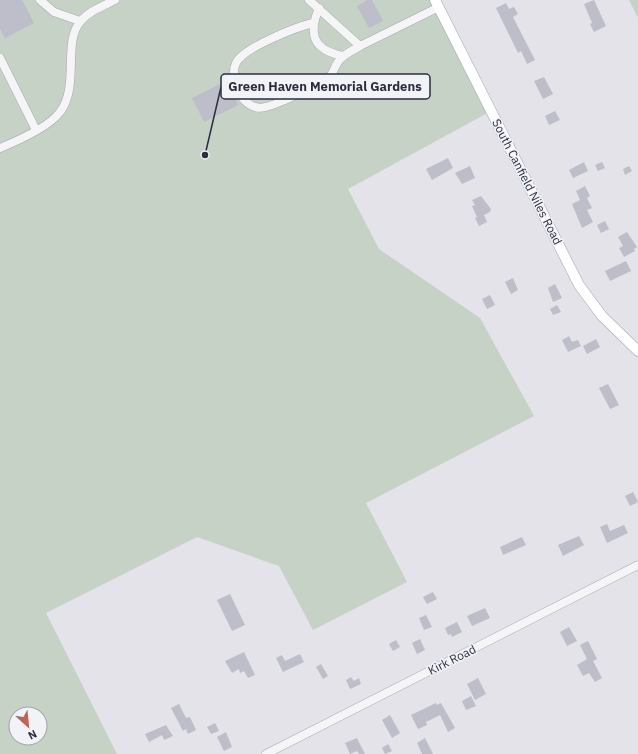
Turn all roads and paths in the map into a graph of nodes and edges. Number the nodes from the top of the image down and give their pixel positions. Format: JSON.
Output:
{"nodes":[{"id":1,"x":40,"y":0,"type":"edge"},
{"id":2,"x":114,"y":0,"type":"edge"},
{"id":3,"x":309,"y":0,"type":"edge"},
{"id":4,"x":437,"y":4,"type":"edge"},
{"id":5,"x":319,"y":8,"type":"junction"},
{"id":6,"x":80,"y":21,"type":"junction"},
{"id":7,"x":313,"y":23,"type":"junction"},
{"id":8,"x":360,"y":46,"type":"junction"},
{"id":9,"x":343,"y":56,"type":"junction"},
{"id":10,"x":0,"y":58,"type":"edge"},
{"id":11,"x":36,"y":130,"type":"junction"},
{"id":12,"x":0,"y":148,"type":"edge"},
{"id":13,"x":638,"y":351,"type":"edge"},
{"id":14,"x":638,"y":565,"type":"edge"},
{"id":15,"x":266,"y":754,"type":"edge"}],
"edges":[{"from":1,"to":6,"type":"street"},
{"from":2,"to":6,"type":"street"},
{"from":3,"to":5,"type":"street"},
{"from":4,"to":8,"type":"street"},
{"from":4,"to":13,"type":"main road","name":"South Canfield Niles Road"},
{"from":5,"to":7,"type":"street"},
{"from":5,"to":8,"type":"street"},
{"from":6,"to":11,"type":"street"},
{"from":7,"to":9,"type":"street"},
{"from":7,"to":9,"type":"street"},
{"from":8,"to":9,"type":"street"},
{"from":10,"to":11,"type":"street"},
{"from":11,"to":12,"type":"street"},
{"from":14,"to":15,"type":"street","name":"Kirk Road"}]}
